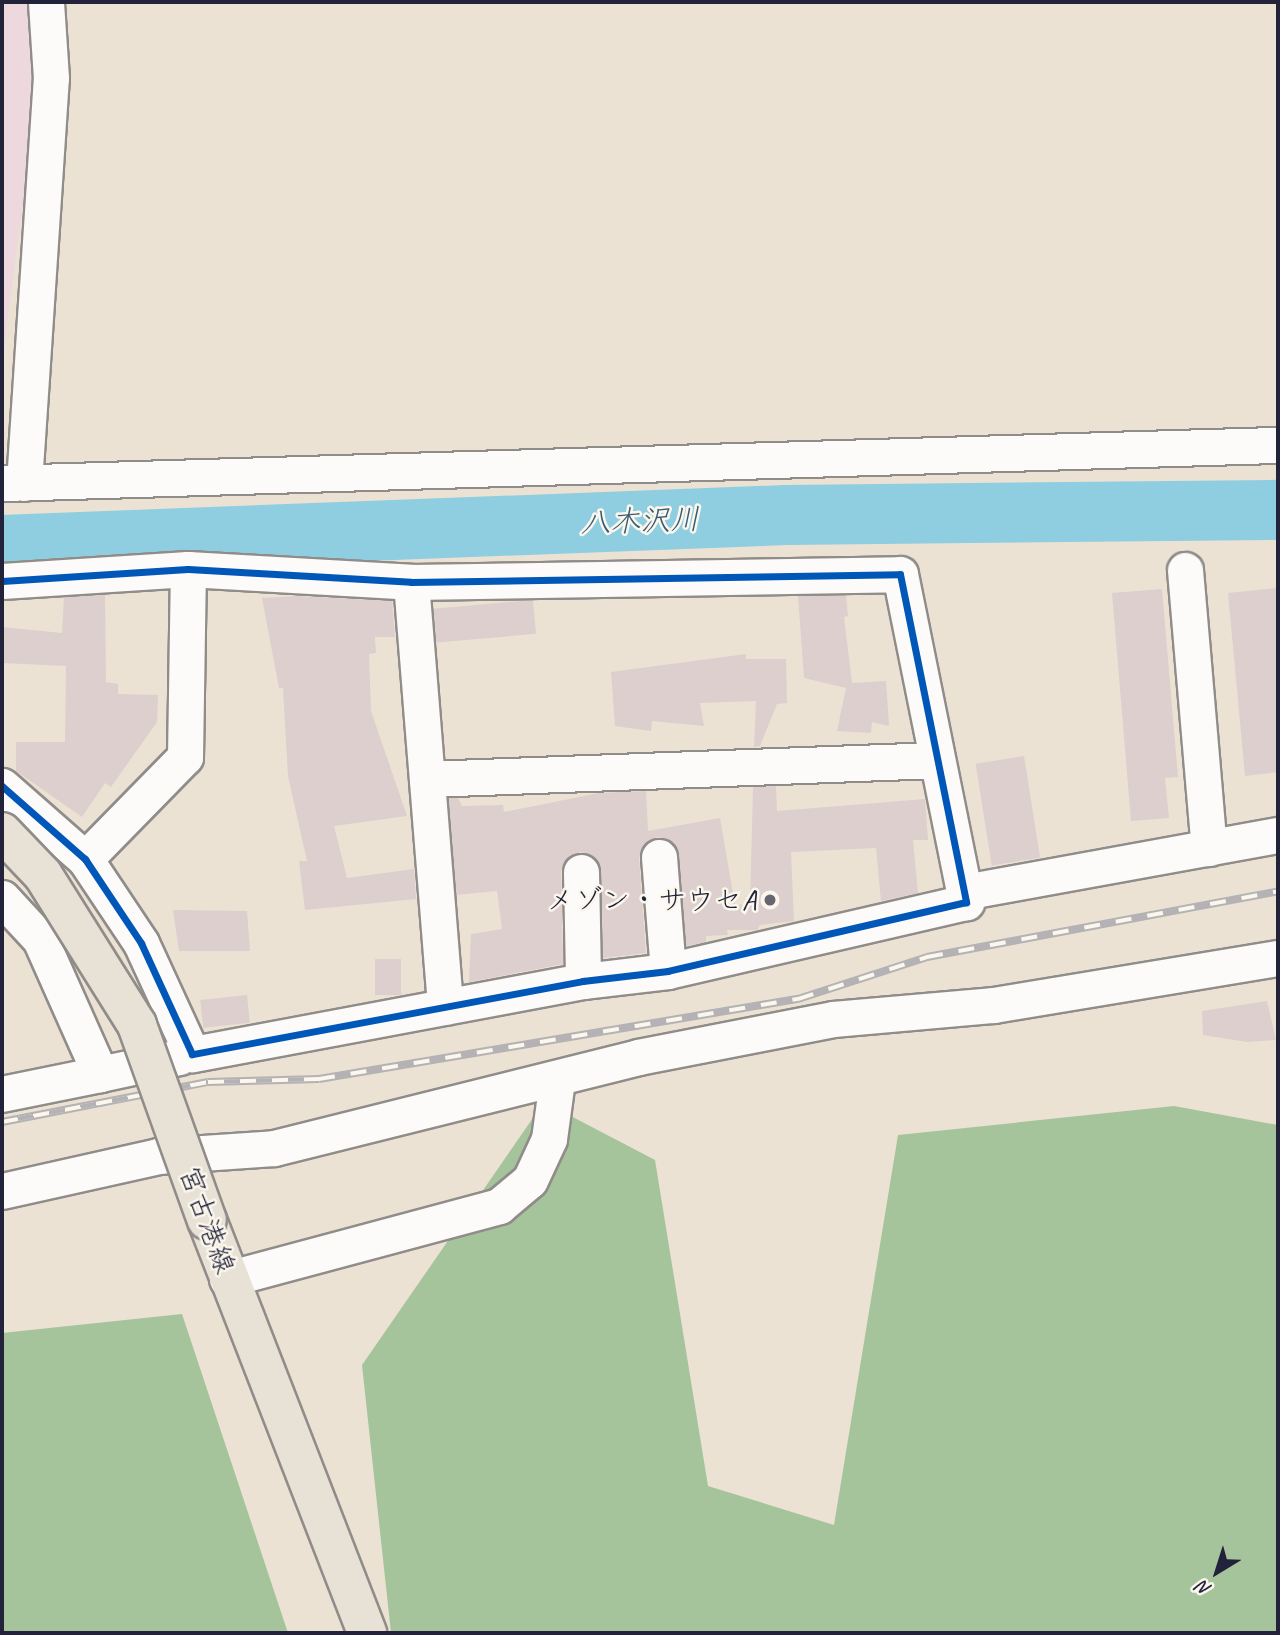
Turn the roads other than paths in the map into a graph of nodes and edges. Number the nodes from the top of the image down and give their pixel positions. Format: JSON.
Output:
{"nodes":[{"id":1,"x":46,"y":2,"type":"edge"},
{"id":2,"x":1278,"y":444,"type":"edge"},
{"id":3,"x":13,"y":483,"type":"edge"},
{"id":4,"x":188,"y":569,"type":"junction"},
{"id":5,"x":1185,"y":570,"type":"dead end"},
{"id":6,"x":2,"y":581,"type":"edge"},
{"id":7,"x":411,"y":582,"type":"junction"},
{"id":8,"x":937,"y":760,"type":"junction"},
{"id":9,"x":427,"y":779,"type":"junction"},
{"id":10,"x":2,"y":786,"type":"edge"},
{"id":11,"x":2,"y":832,"type":"edge"},
{"id":12,"x":1278,"y":835,"type":"edge"},
{"id":13,"x":1209,"y":848,"type":"junction"},
{"id":14,"x":659,"y":857,"type":"dead end"},
{"id":15,"x":85,"y":859,"type":"junction"},
{"id":16,"x":582,"y":872,"type":"dead end"},
{"id":17,"x":964,"y":892,"type":"junction"},
{"id":18,"x":2,"y":898,"type":"edge"},
{"id":19,"x":1278,"y":958,"type":"edge"},
{"id":20,"x":668,"y":971,"type":"junction"},
{"id":21,"x":583,"y":981,"type":"junction"},
{"id":22,"x":445,"y":1007,"type":"junction"},
{"id":23,"x":192,"y":1054,"type":"junction"},
{"id":24,"x":100,"y":1074,"type":"junction"},
{"id":25,"x":556,"y":1080,"type":"junction"},
{"id":26,"x":2,"y":1094,"type":"edge"},
{"id":27,"x":2,"y":1191,"type":"edge"},
{"id":28,"x":227,"y":1279,"type":"junction"},
{"id":29,"x":367,"y":1633,"type":"edge"}],
"edges":[{"from":1,"to":3,"type":"street"},
{"from":2,"to":3,"type":"street"},
{"from":4,"to":6,"type":"street"},
{"from":4,"to":7,"type":"street"},
{"from":4,"to":15,"type":"street"},
{"from":5,"to":13,"type":"street"},
{"from":7,"to":8,"type":"street"},
{"from":7,"to":9,"type":"street"},
{"from":8,"to":9,"type":"street"},
{"from":8,"to":17,"type":"street"},
{"from":9,"to":22,"type":"street"},
{"from":10,"to":15,"type":"street"},
{"from":11,"to":28,"type":"main road","name":"宮古港線","bridge":true},
{"from":12,"to":13,"type":"street"},
{"from":13,"to":17,"type":"street"},
{"from":14,"to":20,"type":"street"},
{"from":15,"to":23,"type":"street"},
{"from":16,"to":21,"type":"street"},
{"from":17,"to":20,"type":"street"},
{"from":18,"to":24,"type":"street"},
{"from":19,"to":25,"type":"street"},
{"from":20,"to":21,"type":"street"},
{"from":21,"to":22,"type":"street"},
{"from":22,"to":23,"type":"street"},
{"from":23,"to":24,"type":"street"},
{"from":24,"to":26,"type":"street"},
{"from":25,"to":27,"type":"street"},
{"from":25,"to":28,"type":"street"},
{"from":28,"to":29,"type":"main road","name":"宮古港線"}]}
